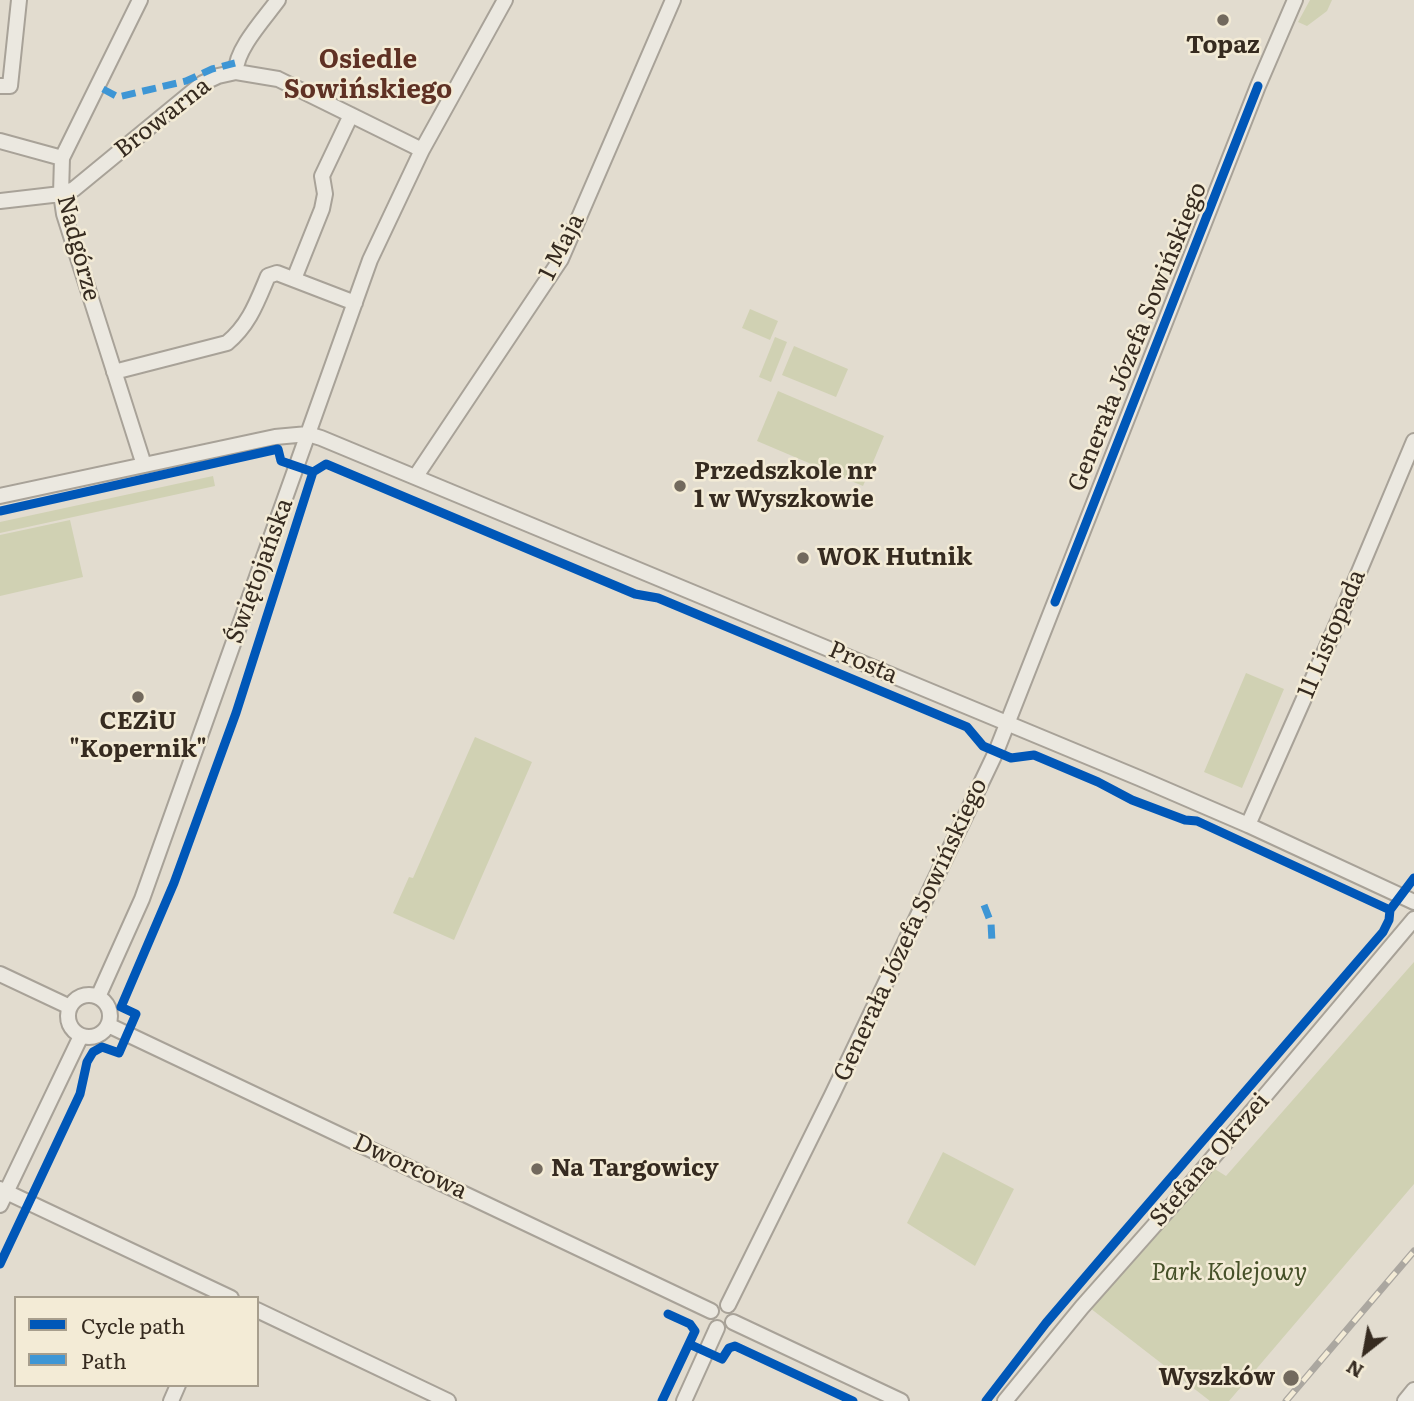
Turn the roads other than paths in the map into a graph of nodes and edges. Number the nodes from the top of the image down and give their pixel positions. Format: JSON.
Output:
{"nodes":[{"id":1,"x":19,"y":0,"type":"edge"},
{"id":2,"x":140,"y":0,"type":"edge"},
{"id":3,"x":278,"y":0,"type":"edge"},
{"id":4,"x":505,"y":0,"type":"edge"},
{"id":5,"x":673,"y":0,"type":"edge"},
{"id":6,"x":1296,"y":1,"type":"edge"},
{"id":7,"x":236,"y":72,"type":"junction"},
{"id":8,"x":5,"y":86,"type":"edge"},
{"id":9,"x":351,"y":115,"type":"junction"},
{"id":10,"x":0,"y":141,"type":"edge"},
{"id":11,"x":422,"y":150,"type":"junction"},
{"id":12,"x":62,"y":158,"type":"junction"},
{"id":13,"x":61,"y":194,"type":"junction"},
{"id":14,"x":0,"y":201,"type":"edge"},
{"id":15,"x":294,"y":279,"type":"junction"},
{"id":16,"x":355,"y":303,"type":"junction"},
{"id":17,"x":114,"y":372,"type":"junction"},
{"id":18,"x":307,"y":434,"type":"junction"},
{"id":19,"x":1414,"y":441,"type":"edge"},
{"id":20,"x":144,"y":465,"type":"junction"},
{"id":21,"x":416,"y":476,"type":"junction"},
{"id":22,"x":1,"y":493,"type":"edge"},
{"id":23,"x":1008,"y":724,"type":"junction"},
{"id":24,"x":1248,"y":825,"type":"junction"},
{"id":25,"x":1414,"y":902,"type":"edge"},
{"id":26,"x":1414,"y":919,"type":"edge"},
{"id":27,"x":0,"y":974,"type":"edge"},
{"id":28,"x":98,"y":997,"type":"junction"},
{"id":29,"x":70,"y":1007,"type":"junction"},
{"id":30,"x":107,"y":1025,"type":"junction"},
{"id":31,"x":81,"y":1035,"type":"junction"},
{"id":32,"x":2,"y":1195,"type":"edge"},
{"id":33,"x":223,"y":1296,"type":"edge"},
{"id":34,"x":728,"y":1305,"type":"junction"},
{"id":35,"x":259,"y":1311,"type":"edge"},
{"id":36,"x":711,"y":1311,"type":"junction"},
{"id":37,"x":733,"y":1322,"type":"junction"},
{"id":38,"x":718,"y":1328,"type":"junction"},
{"id":39,"x":1414,"y":1390,"type":"edge"},
{"id":40,"x":427,"y":1397,"type":"edge"},
{"id":41,"x":448,"y":1401,"type":"edge"},
{"id":42,"x":684,"y":1401,"type":"edge"},
{"id":43,"x":901,"y":1401,"type":"edge"},
{"id":44,"x":1005,"y":1401,"type":"edge"},
{"id":45,"x":1405,"y":1401,"type":"edge"}],
"edges":[{"from":1,"to":8,"type":"street"},
{"from":2,"to":12,"type":"street","name":"Nadgórze"},
{"from":3,"to":7,"type":"street"},
{"from":4,"to":11,"type":"street","name":"Świętojańska"},
{"from":5,"to":21,"type":"street","name":"1 Maja"},
{"from":6,"to":23,"type":"street","name":"Generała Józefa Sowińskiego"},
{"from":7,"to":9,"type":"street","name":"Browarna"},
{"from":7,"to":13,"type":"street","name":"Browarna"},
{"from":9,"to":11,"type":"street","name":"Browarna"},
{"from":9,"to":15,"type":"street"},
{"from":10,"to":12,"type":"street"},
{"from":11,"to":16,"type":"street","name":"Świętojańska"},
{"from":12,"to":13,"type":"street","name":"Nadgórze"},
{"from":13,"to":14,"type":"street"},
{"from":13,"to":17,"type":"street","name":"Nadgórze"},
{"from":15,"to":16,"type":"street"},
{"from":15,"to":17,"type":"street"},
{"from":16,"to":18,"type":"street","name":"Świętojańska"},
{"from":17,"to":20,"type":"street","name":"Nadgórze"},
{"from":18,"to":20,"type":"street"},
{"from":18,"to":21,"type":"street","name":"Prosta"},
{"from":18,"to":28,"type":"street","name":"Świętojańska"},
{"from":19,"to":24,"type":"street","name":"11 Listopada"},
{"from":20,"to":22,"type":"street"},
{"from":21,"to":23,"type":"street","name":"Prosta"},
{"from":23,"to":24,"type":"street","name":"Prosta"},
{"from":23,"to":34,"type":"street","name":"Generała Józefa Sowińskiego"},
{"from":24,"to":25,"type":"street","name":"Prosta"},
{"from":26,"to":44,"type":"street","name":"Stefana Okrzei"},
{"from":27,"to":29,"type":"street"},
{"from":28,"to":29,"type":"street"},
{"from":28,"to":30,"type":"street"},
{"from":29,"to":31,"type":"street"},
{"from":30,"to":31,"type":"street"},
{"from":30,"to":36,"type":"street","name":"Dworcowa"},
{"from":31,"to":32,"type":"street"},
{"from":32,"to":33,"type":"street"},
{"from":34,"to":36,"type":"street"},
{"from":34,"to":37,"type":"street"},
{"from":35,"to":40,"type":"street"},
{"from":36,"to":38,"type":"street"},
{"from":37,"to":38,"type":"street"},
{"from":37,"to":43,"type":"street"},
{"from":38,"to":42,"type":"street"},
{"from":39,"to":45,"type":"street"},
{"from":40,"to":41,"type":"street"}]}
